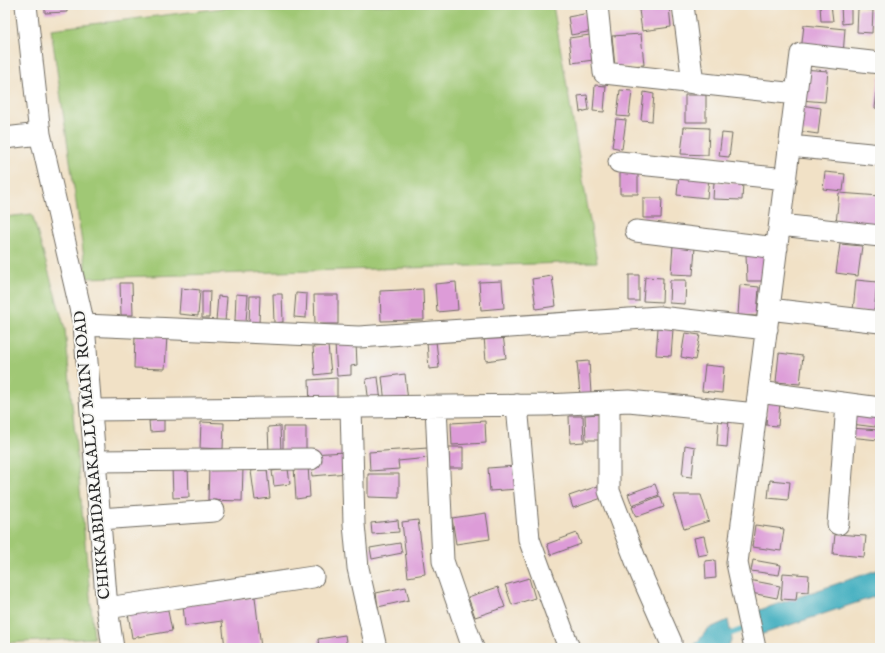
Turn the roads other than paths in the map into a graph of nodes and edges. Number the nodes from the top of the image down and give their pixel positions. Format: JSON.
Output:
{"nodes":[{"id":1,"x":26,"y":5,"type":"edge"},
{"id":2,"x":597,"y":5,"type":"edge"},
{"id":3,"x":683,"y":5,"type":"edge"},
{"id":4,"x":880,"y":63,"type":"edge"},
{"id":5,"x":693,"y":83,"type":"junction"},
{"id":6,"x":796,"y":94,"type":"junction"},
{"id":7,"x":40,"y":134,"type":"junction"},
{"id":8,"x":5,"y":138,"type":"edge"},
{"id":9,"x":790,"y":146,"type":"junction"},
{"id":10,"x":880,"y":155,"type":"edge"},
{"id":11,"x":619,"y":162,"type":"dead end"},
{"id":12,"x":786,"y":179,"type":"junction"},
{"id":13,"x":780,"y":225,"type":"junction"},
{"id":14,"x":636,"y":231,"type":"dead end"},
{"id":15,"x":880,"y":236,"type":"edge"},
{"id":16,"x":777,"y":248,"type":"junction"},
{"id":17,"x":768,"y":319,"type":"junction"},
{"id":18,"x":880,"y":322,"type":"edge"},
{"id":19,"x":84,"y":325,"type":"junction"},
{"id":20,"x":758,"y":392,"type":"junction"},
{"id":21,"x":609,"y":402,"type":"junction"},
{"id":22,"x":847,"y":404,"type":"junction"},
{"id":23,"x":517,"y":405,"type":"junction"},
{"id":24,"x":436,"y":406,"type":"junction"},
{"id":25,"x":351,"y":407,"type":"junction"},
{"id":26,"x":880,"y":408,"type":"edge"},
{"id":27,"x":90,"y":410,"type":"junction"},
{"id":28,"x":756,"y":414,"type":"junction"},
{"id":29,"x":311,"y":459,"type":"dead end"},
{"id":30,"x":95,"y":461,"type":"junction"},
{"id":31,"x":214,"y":511,"type":"dead end"},
{"id":32,"x":100,"y":519,"type":"junction"},
{"id":33,"x":838,"y":524,"type":"dead end"},
{"id":34,"x":313,"y":577,"type":"dead end"},
{"id":35,"x":107,"y":608,"type":"junction"},
{"id":36,"x":671,"y":642,"type":"dead end"},
{"id":37,"x":754,"y":647,"type":"edge"},
{"id":38,"x":112,"y":648,"type":"edge"},
{"id":39,"x":376,"y":648,"type":"edge"},
{"id":40,"x":473,"y":648,"type":"edge"},
{"id":41,"x":569,"y":648,"type":"edge"}],
"edges":[{"from":1,"to":7,"type":"street","name":"CHIKKABIDARAKALLU MAIN ROAD"},
{"from":2,"to":5,"type":"street"},
{"from":3,"to":5,"type":"street"},
{"from":4,"to":6,"type":"street"},
{"from":5,"to":6,"type":"street"},
{"from":6,"to":9,"type":"street"},
{"from":7,"to":8,"type":"street"},
{"from":7,"to":19,"type":"street","name":"CHIKKABIDARAKALLU MAIN ROAD"},
{"from":9,"to":10,"type":"street"},
{"from":9,"to":12,"type":"street"},
{"from":11,"to":12,"type":"street"},
{"from":12,"to":13,"type":"street"},
{"from":13,"to":15,"type":"street"},
{"from":13,"to":16,"type":"street"},
{"from":14,"to":16,"type":"street"},
{"from":16,"to":17,"type":"street"},
{"from":17,"to":18,"type":"street"},
{"from":17,"to":19,"type":"street"},
{"from":17,"to":20,"type":"street"},
{"from":19,"to":27,"type":"street","name":"CHIKKABIDARAKALLU MAIN ROAD"},
{"from":20,"to":22,"type":"street"},
{"from":20,"to":28,"type":"street"},
{"from":21,"to":23,"type":"street"},
{"from":21,"to":28,"type":"street"},
{"from":21,"to":36,"type":"street"},
{"from":22,"to":26,"type":"street"},
{"from":22,"to":33,"type":"street"},
{"from":23,"to":24,"type":"street"},
{"from":23,"to":41,"type":"street"},
{"from":24,"to":25,"type":"street"},
{"from":24,"to":40,"type":"street"},
{"from":25,"to":27,"type":"street"},
{"from":25,"to":39,"type":"street"},
{"from":27,"to":30,"type":"street","name":"CHIKKABIDARAKALLU MAIN ROAD"},
{"from":28,"to":37,"type":"street"},
{"from":29,"to":30,"type":"street"},
{"from":30,"to":32,"type":"street","name":"CHIKKABIDARAKALLU MAIN ROAD"},
{"from":31,"to":32,"type":"street"},
{"from":32,"to":35,"type":"street","name":"CHIKKABIDARAKALLU MAIN ROAD"},
{"from":34,"to":35,"type":"street"},
{"from":35,"to":38,"type":"street","name":"CHIKKABIDARAKALLU MAIN ROAD"}]}
